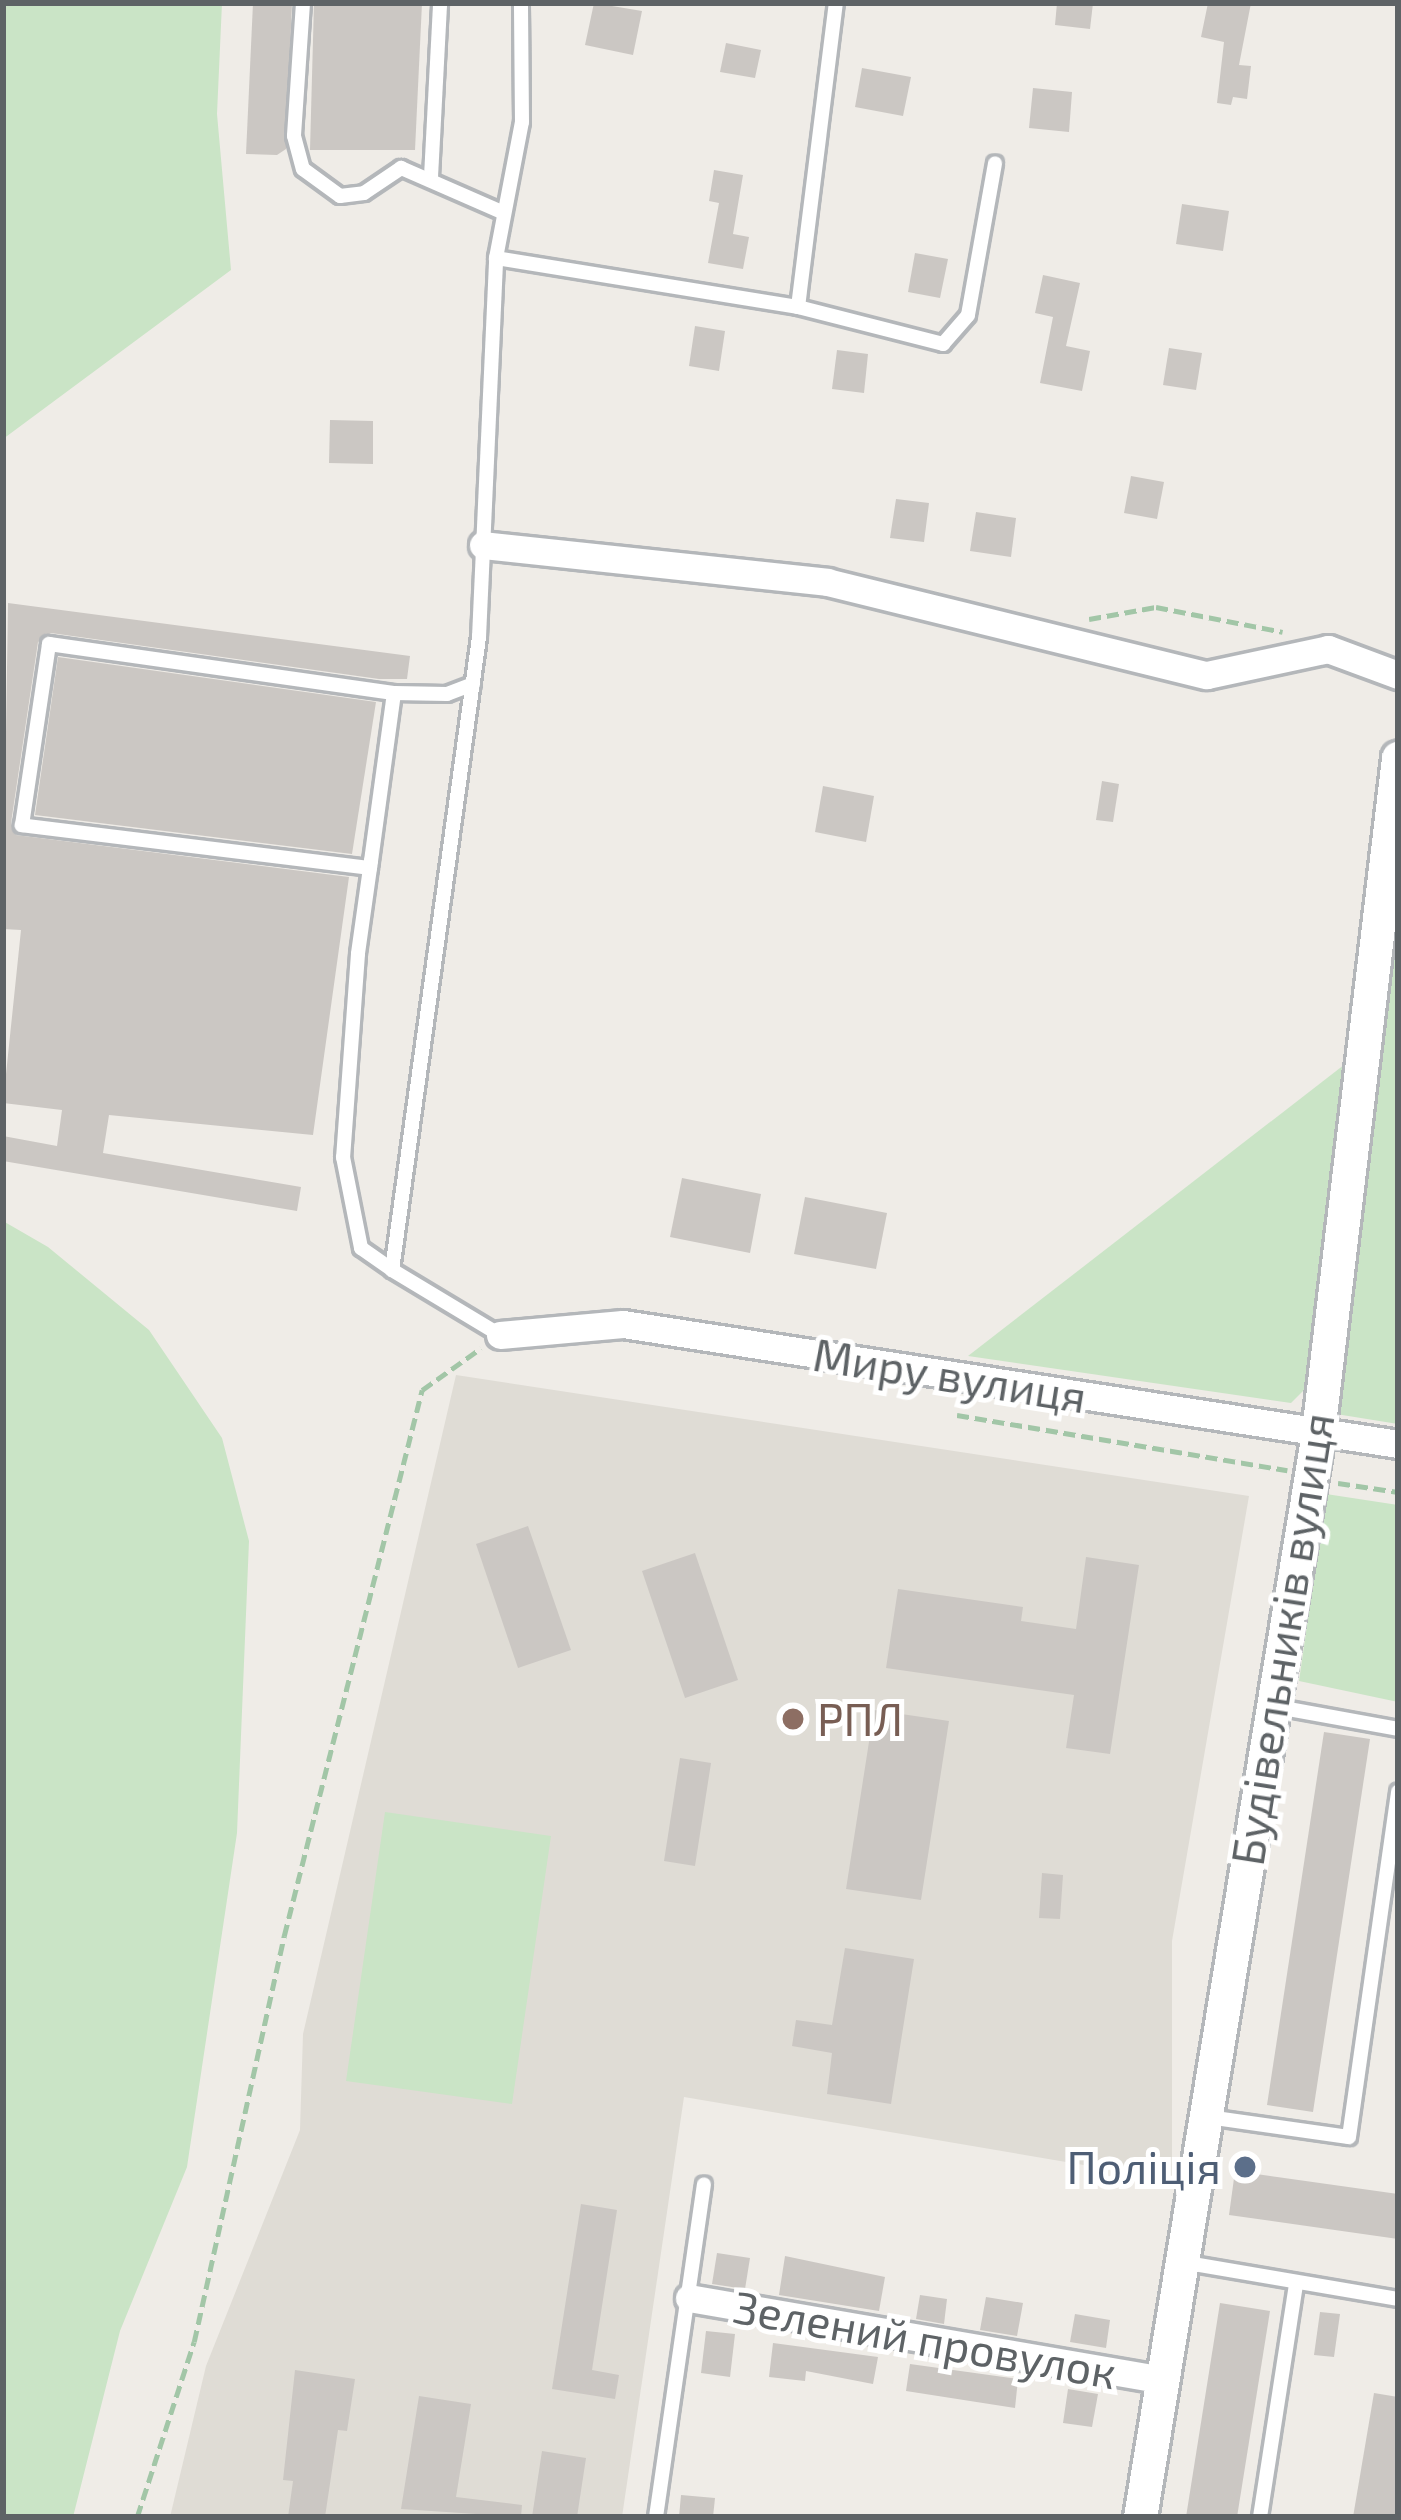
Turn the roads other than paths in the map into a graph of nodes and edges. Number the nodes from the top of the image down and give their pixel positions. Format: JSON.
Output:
{"nodes":[{"id":1,"x":303,"y":3,"type":"edge"},
{"id":2,"x":440,"y":3,"type":"edge"},
{"id":3,"x":521,"y":3,"type":"edge"},
{"id":4,"x":836,"y":3,"type":"edge"},
{"id":5,"x":995,"y":163,"type":"dead end"},
{"id":6,"x":430,"y":177,"type":"junction"},
{"id":7,"x":504,"y":213,"type":"junction"},
{"id":8,"x":496,"y":258,"type":"junction"},
{"id":9,"x":798,"y":307,"type":"junction"},
{"id":10,"x":483,"y":545,"type":"junction"},
{"id":11,"x":1398,"y":675,"type":"edge"},
{"id":12,"x":472,"y":684,"type":"junction"},
{"id":13,"x":394,"y":693,"type":"junction"},
{"id":14,"x":1398,"y":758,"type":"edge"},
{"id":15,"x":370,"y":868,"type":"junction"},
{"id":16,"x":392,"y":1270,"type":"junction"},
{"id":17,"x":500,"y":1334,"type":"joint"},
{"id":18,"x":1318,"y":1432,"type":"junction"},
{"id":19,"x":1398,"y":1444,"type":"edge"},
{"id":20,"x":1272,"y":1706,"type":"junction"},
{"id":21,"x":1398,"y":1729,"type":"edge"},
{"id":22,"x":1398,"y":1791,"type":"edge"},
{"id":23,"x":1205,"y":2117,"type":"junction"},
{"id":24,"x":704,"y":2184,"type":"dead end"},
{"id":25,"x":1182,"y":2262,"type":"junction"},
{"id":26,"x":1296,"y":2285,"type":"junction"},
{"id":27,"x":689,"y":2298,"type":"junction"},
{"id":28,"x":1398,"y":2299,"type":"edge"},
{"id":29,"x":1162,"y":2380,"type":"junction"},
{"id":30,"x":656,"y":2517,"type":"edge"},
{"id":31,"x":1140,"y":2517,"type":"edge"},
{"id":32,"x":1260,"y":2517,"type":"edge"}],
"edges":[{"from":1,"to":6,"type":"lane"},
{"from":2,"to":6,"type":"lane"},
{"from":3,"to":7,"type":"lane"},
{"from":4,"to":9,"type":"lane"},
{"from":5,"to":9,"type":"lane"},
{"from":6,"to":7,"type":"lane"},
{"from":7,"to":8,"type":"lane"},
{"from":8,"to":9,"type":"lane"},
{"from":8,"to":10,"type":"lane"},
{"from":10,"to":11,"type":"street"},
{"from":10,"to":12,"type":"lane"},
{"from":12,"to":13,"type":"lane"},
{"from":12,"to":16,"type":"lane"},
{"from":13,"to":15,"type":"lane"},
{"from":13,"to":15,"type":"lane"},
{"from":14,"to":18,"type":"street","name":"Будівельників вулиця"},
{"from":15,"to":16,"type":"lane"},
{"from":16,"to":17,"type":"lane"},
{"from":17,"to":18,"type":"street","name":"Миру вулиця"},
{"from":18,"to":19,"type":"street","name":"Миру вулиця"},
{"from":18,"to":20,"type":"street","name":"Будівельників вулиця"},
{"from":20,"to":21,"type":"lane"},
{"from":20,"to":23,"type":"street","name":"Будівельників вулиця"},
{"from":22,"to":23,"type":"lane"},
{"from":23,"to":25,"type":"street","name":"Будівельників вулиця"},
{"from":24,"to":27,"type":"lane"},
{"from":25,"to":26,"type":"lane"},
{"from":25,"to":29,"type":"street","name":"Будівельників вулиця"},
{"from":26,"to":28,"type":"lane"},
{"from":26,"to":32,"type":"lane"},
{"from":27,"to":29,"type":"street","name":"Зелений провулок"},
{"from":27,"to":30,"type":"lane"},
{"from":29,"to":31,"type":"street","name":"Будівельників вулиця"}]}
